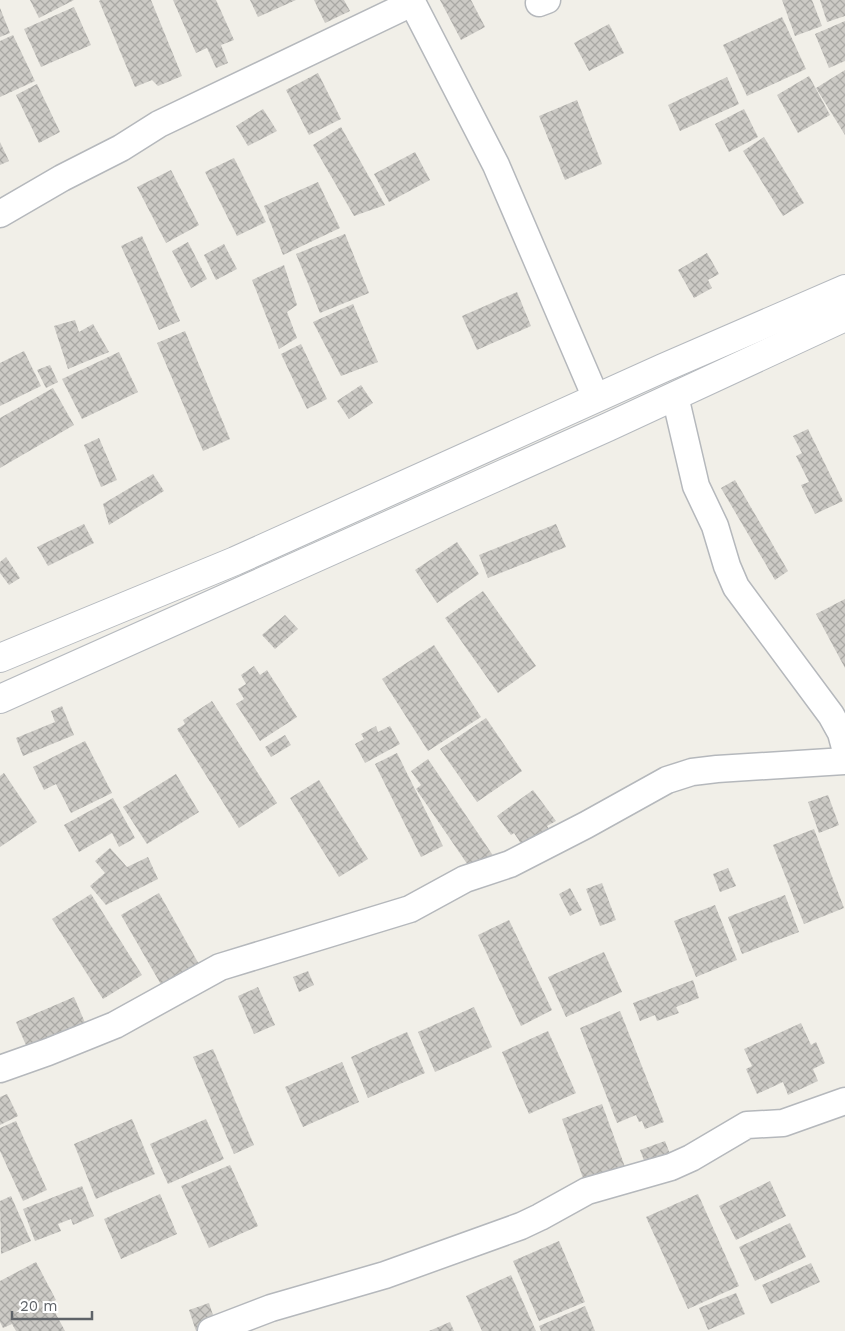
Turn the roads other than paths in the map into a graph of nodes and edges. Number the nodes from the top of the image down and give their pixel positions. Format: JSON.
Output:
{"nodes":[{"id":1,"x":411,"y":1,"type":"edge"},
{"id":2,"x":0,"y":214,"type":"edge"},
{"id":3,"x":845,"y":289,"type":"edge"},
{"id":4,"x":845,"y":317,"type":"edge"},
{"id":5,"x":675,"y":396,"type":"junction"},
{"id":6,"x":596,"y":398,"type":"junction"},
{"id":7,"x":0,"y":658,"type":"edge"},
{"id":8,"x":0,"y":699,"type":"edge"},
{"id":9,"x":845,"y":748,"type":"edge"},
{"id":10,"x":845,"y":761,"type":"edge"},
{"id":11,"x":0,"y":1069,"type":"edge"},
{"id":12,"x":845,"y":1101,"type":"edge"},
{"id":13,"x":212,"y":1331,"type":"edge"}],
"edges":[{"from":1,"to":2,"type":"street"},
{"from":1,"to":6,"type":"street"},
{"from":3,"to":6,"type":"main road"},
{"from":4,"to":5,"type":"main road"},
{"from":5,"to":8,"type":"main road"},
{"from":5,"to":9,"type":"street"},
{"from":6,"to":7,"type":"main road"},
{"from":10,"to":11,"type":"street"},
{"from":12,"to":13,"type":"street"}]}
